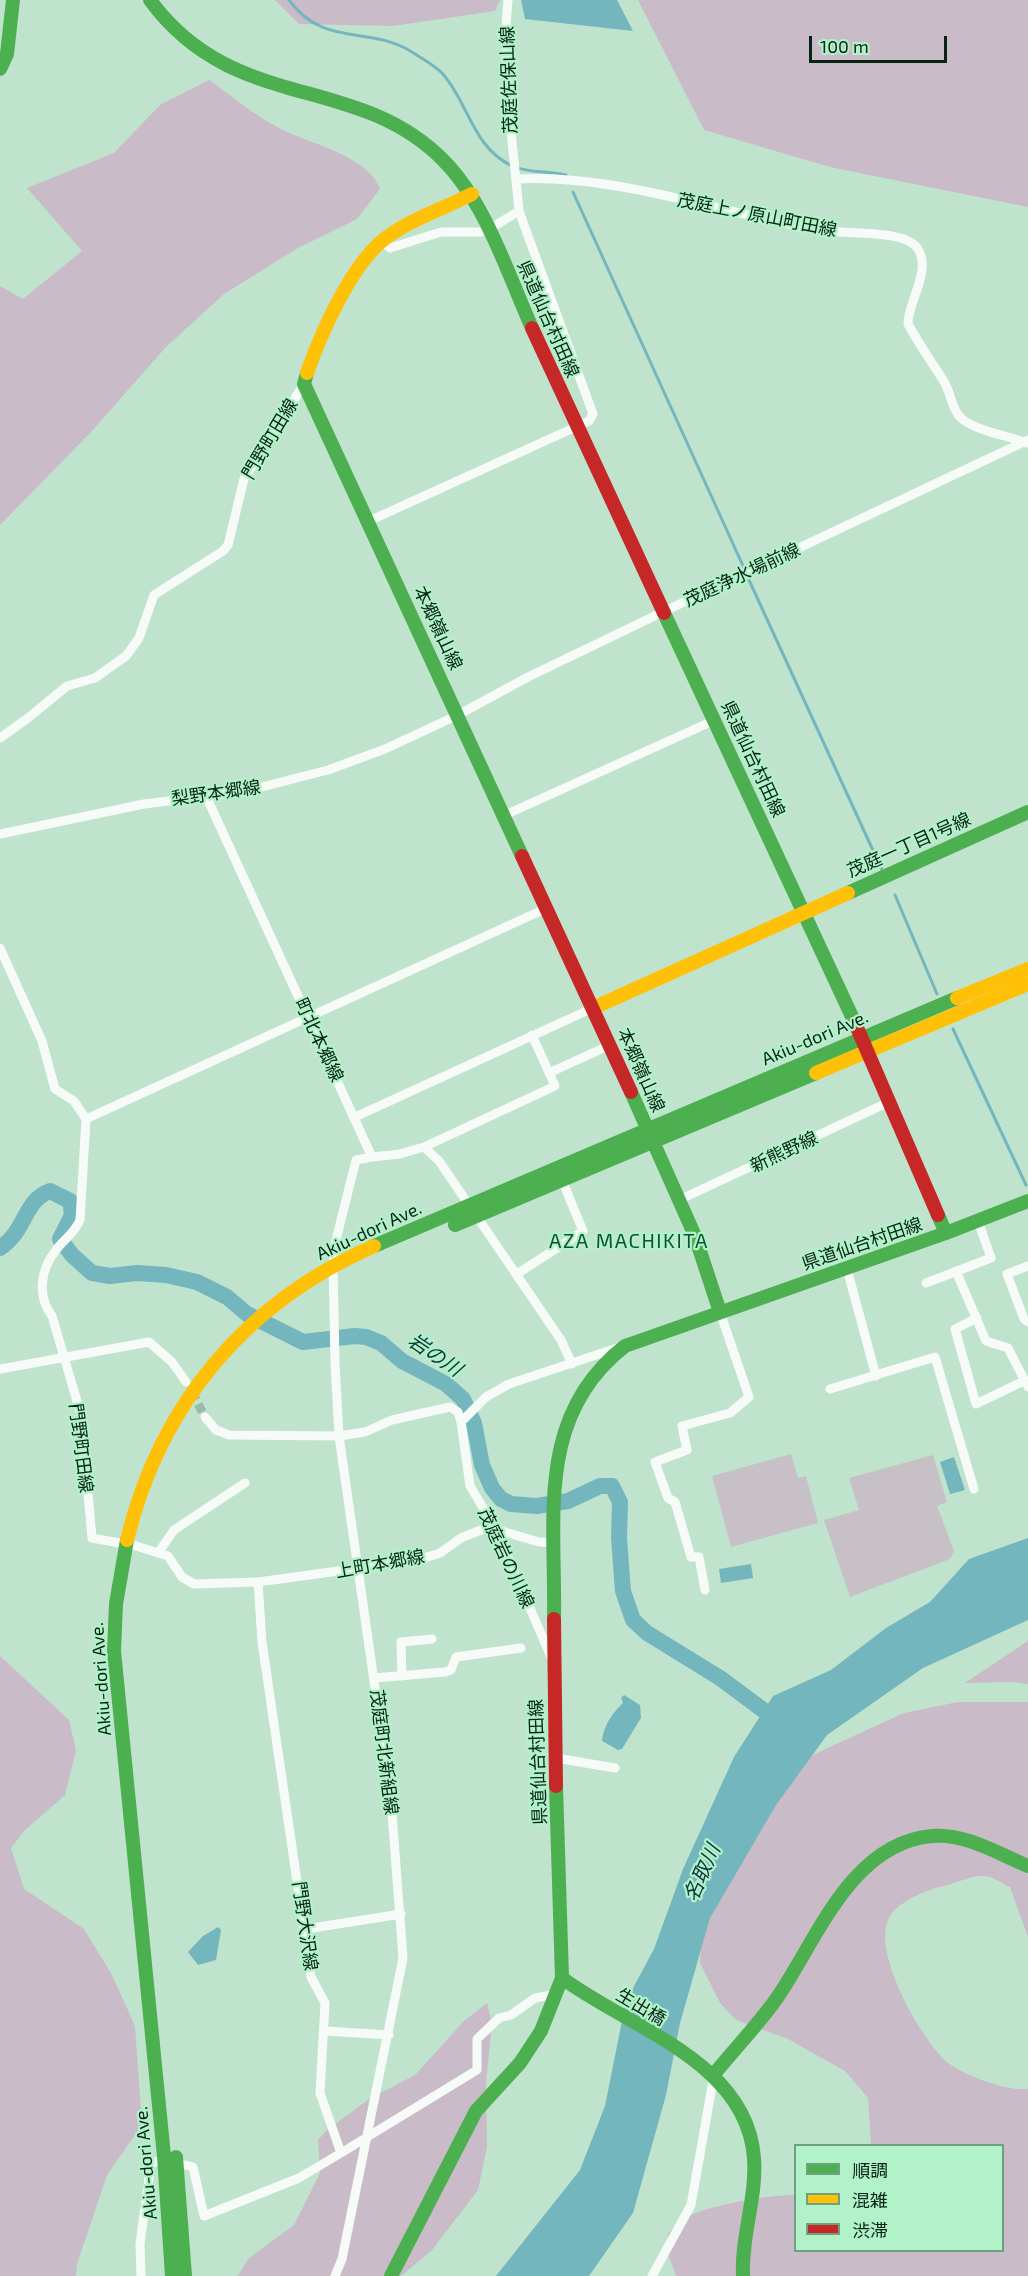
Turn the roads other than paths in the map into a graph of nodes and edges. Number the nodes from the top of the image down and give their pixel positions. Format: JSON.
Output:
{"nodes":[{"id":1,"x":13,"y":0,"type":"edge"},
{"id":2,"x":150,"y":0,"type":"edge"},
{"id":3,"x":508,"y":0,"type":"edge"},
{"id":4,"x":0,"y":69,"type":"edge"},
{"id":5,"x":516,"y":179,"type":"junction"},
{"id":6,"x":472,"y":194,"type":"junction"},
{"id":7,"x":519,"y":211,"type":"junction"},
{"id":8,"x":382,"y":242,"type":"junction"},
{"id":9,"x":304,"y":384,"type":"junction"},
{"id":10,"x":578,"y":427,"type":"junction"},
{"id":11,"x":1027,"y":442,"type":"edge"},
{"id":12,"x":369,"y":521,"type":"junction"},
{"id":13,"x":664,"y":611,"type":"junction"},
{"id":14,"x":458,"y":715,"type":"junction"},
{"id":15,"x":715,"y":720,"type":"junction"},
{"id":16,"x":0,"y":738,"type":"edge"},
{"id":17,"x":206,"y":796,"type":"junction"},
{"id":18,"x":1028,"y":812,"type":"edge"},
{"id":19,"x":505,"y":815,"type":"junction"},
{"id":20,"x":0,"y":834,"type":"edge"},
{"id":21,"x":547,"y":908,"type":"junction"},
{"id":22,"x":805,"y":912,"type":"junction"},
{"id":23,"x":0,"y":948,"type":"edge"},
{"id":24,"x":1028,"y":969,"type":"edge"},
{"id":25,"x":1028,"y":984,"type":"edge"},
{"id":26,"x":593,"y":1008,"type":"junction"},
{"id":27,"x":308,"y":1017,"type":"junction"},
{"id":28,"x":532,"y":1035,"type":"junction"},
{"id":29,"x":862,"y":1037,"type":"junction"},
{"id":30,"x":610,"y":1045,"type":"junction"},
{"id":31,"x":867,"y":1051,"type":"junction"},
{"id":32,"x":549,"y":1073,"type":"junction"},
{"id":33,"x":889,"y":1102,"type":"junction"},
{"id":34,"x":355,"y":1117,"type":"junction"},
{"id":35,"x":86,"y":1119,"type":"junction"},
{"id":36,"x":651,"y":1136,"type":"junction"},
{"id":37,"x":424,"y":1147,"type":"junction"},
{"id":38,"x":372,"y":1157,"type":"junction"},
{"id":39,"x":562,"y":1180,"type":"junction"},
{"id":40,"x":679,"y":1200,"type":"junction"},
{"id":41,"x":1028,"y":1201,"type":"edge"},
{"id":42,"x":472,"y":1211,"type":"junction"},
{"id":43,"x":978,"y":1221,"type":"junction"},
{"id":44,"x":946,"y":1233,"type":"junction"},
{"id":45,"x":333,"y":1264,"type":"junction"},
{"id":46,"x":1028,"y":1266,"type":"edge"},
{"id":47,"x":847,"y":1269,"type":"junction"},
{"id":48,"x":956,"y":1271,"type":"junction"},
{"id":49,"x":517,"y":1274,"type":"junction"},
{"id":50,"x":333,"y":1279,"type":"junction"},
{"id":51,"x":926,"y":1283,"type":"dead end"},
{"id":52,"x":275,"y":1312,"type":"junction"},
{"id":53,"x":720,"y":1312,"type":"junction"},
{"id":54,"x":977,"y":1318,"type":"junction"},
{"id":55,"x":1028,"y":1322,"type":"edge"},
{"id":56,"x":625,"y":1346,"type":"junction"},
{"id":57,"x":62,"y":1358,"type":"junction"},
{"id":58,"x":572,"y":1364,"type":"junction"},
{"id":59,"x":0,"y":1369,"type":"edge"},
{"id":60,"x":876,"y":1376,"type":"junction"},
{"id":61,"x":186,"y":1382,"type":"tunnel mouth"},
{"id":62,"x":1026,"y":1384,"type":"edge"},
{"id":63,"x":830,"y":1389,"type":"dead end"},
{"id":64,"x":206,"y":1417,"type":"tunnel mouth"},
{"id":65,"x":463,"y":1420,"type":"junction"},
{"id":66,"x":339,"y":1436,"type":"junction"},
{"id":67,"x":245,"y":1483,"type":"dead end"},
{"id":68,"x":974,"y":1489,"type":"dead end"},
{"id":69,"x":496,"y":1528,"type":"junction"},
{"id":70,"x":555,"y":1538,"type":"junction"},
{"id":71,"x":130,"y":1545,"type":"junction"},
{"id":72,"x":158,"y":1553,"type":"junction"},
{"id":73,"x":358,"y":1570,"type":"junction"},
{"id":74,"x":258,"y":1582,"type":"junction"},
{"id":75,"x":705,"y":1590,"type":"dead end"},
{"id":76,"x":432,"y":1639,"type":"dead end"},
{"id":77,"x":521,"y":1648,"type":"dead end"},
{"id":78,"x":553,"y":1662,"type":"junction"},
{"id":79,"x":402,"y":1676,"type":"junction"},
{"id":80,"x":374,"y":1678,"type":"junction"},
{"id":81,"x":556,"y":1758,"type":"junction"},
{"id":82,"x":615,"y":1768,"type":"dead end"},
{"id":83,"x":1028,"y":1866,"type":"edge"},
{"id":84,"x":401,"y":1914,"type":"junction"},
{"id":85,"x":306,"y":1929,"type":"junction"},
{"id":86,"x":567,"y":1982,"type":"junction"},
{"id":87,"x":557,"y":1994,"type":"junction"},
{"id":88,"x":325,"y":2031,"type":"junction"},
{"id":89,"x":389,"y":2035,"type":"junction"},
{"id":90,"x":715,"y":2073,"type":"junction"},
{"id":91,"x":365,"y":2139,"type":"junction"},
{"id":92,"x":341,"y":2153,"type":"junction"},
{"id":93,"x":171,"y":2162,"type":"junction"},
{"id":94,"x":141,"y":2276,"type":"edge"},
{"id":95,"x":172,"y":2276,"type":"edge"},
{"id":96,"x":185,"y":2276,"type":"edge"},
{"id":97,"x":335,"y":2276,"type":"edge"},
{"id":98,"x":391,"y":2276,"type":"edge"},
{"id":99,"x":652,"y":2276,"type":"edge"},
{"id":100,"x":743,"y":2276,"type":"edge"}],
"edges":[{"from":1,"to":4,"type":"main road"},
{"from":2,"to":6,"type":"main road","name":"県道仙台村田線"},
{"from":3,"to":5,"type":"street","name":"茂庭佐保山線"},
{"from":5,"to":7,"type":"street","name":"茂庭佐保山線"},
{"from":5,"to":11,"type":"street","name":"茂庭上ノ原山町田線"},
{"from":6,"to":8,"type":"main road"},
{"from":6,"to":10,"type":"main road","name":"県道仙台村田線"},
{"from":7,"to":8,"type":"street"},
{"from":7,"to":10,"type":"street","name":"茂庭佐保山線"},
{"from":8,"to":9,"type":"main road"},
{"from":9,"to":12,"type":"main road","name":"本郷嶺山線"},
{"from":9,"to":16,"type":"street","name":"門野町田線"},
{"from":10,"to":12,"type":"street"},
{"from":10,"to":13,"type":"main road","name":"県道仙台村田線"},
{"from":11,"to":13,"type":"street","name":"茂庭浄水場前線"},
{"from":12,"to":14,"type":"main road","name":"本郷嶺山線"},
{"from":13,"to":14,"type":"street","name":"茂庭浄水場前線"},
{"from":13,"to":15,"type":"main road","name":"県道仙台村田線"},
{"from":14,"to":17,"type":"street","name":"梨野本郷線"},
{"from":14,"to":19,"type":"main road","name":"本郷嶺山線"},
{"from":15,"to":19,"type":"street"},
{"from":15,"to":22,"type":"main road","name":"県道仙台村田線"},
{"from":17,"to":20,"type":"street","name":"梨野本郷線"},
{"from":17,"to":27,"type":"street","name":"町北本郷線"},
{"from":18,"to":22,"type":"main road","name":"茂庭一丁目1号線"},
{"from":19,"to":21,"type":"main road","name":"本郷嶺山線"},
{"from":21,"to":26,"type":"main road","name":"本郷嶺山線"},
{"from":21,"to":27,"type":"street"},
{"from":22,"to":26,"type":"main road","name":"茂庭一丁目1号線"},
{"from":22,"to":29,"type":"main road","name":"県道仙台村田線"},
{"from":23,"to":35,"type":"street"},
{"from":24,"to":29,"type":"main road","name":"Akiu-dori Ave."},
{"from":25,"to":31,"type":"main road","name":"Akiu-dori Ave."},
{"from":26,"to":28,"type":"street"},
{"from":26,"to":30,"type":"main road","name":"本郷嶺山線"},
{"from":27,"to":34,"type":"street","name":"町北本郷線"},
{"from":27,"to":35,"type":"street"},
{"from":28,"to":32,"type":"street"},
{"from":28,"to":34,"type":"street"},
{"from":29,"to":31,"type":"main road","name":"県道仙台村田線"},
{"from":29,"to":36,"type":"main road","name":"Akiu-dori Ave."},
{"from":30,"to":32,"type":"street"},
{"from":30,"to":36,"type":"main road","name":"本郷嶺山線"},
{"from":31,"to":33,"type":"main road","name":"県道仙台村田線"},
{"from":31,"to":36,"type":"main road","name":"Akiu-dori Ave."},
{"from":32,"to":37,"type":"street"},
{"from":33,"to":40,"type":"street","name":"新熊野線"},
{"from":33,"to":44,"type":"main road","name":"県道仙台村田線"},
{"from":34,"to":38,"type":"street","name":"町北本郷線"},
{"from":35,"to":57,"type":"street","name":"門野町田線"},
{"from":36,"to":39,"type":"main road","name":"Akiu-dori Ave."},
{"from":36,"to":40,"type":"main road","name":"本郷嶺山線"},
{"from":36,"to":42,"type":"main road","name":"Akiu-dori Ave."},
{"from":37,"to":38,"type":"street"},
{"from":37,"to":42,"type":"street"},
{"from":38,"to":45,"type":"street","name":"茂庭町北新組線"},
{"from":39,"to":42,"type":"main road","name":"Akiu-dori Ave."},
{"from":39,"to":49,"type":"street"},
{"from":40,"to":53,"type":"main road","name":"本郷嶺山線"},
{"from":41,"to":43,"type":"main road"},
{"from":42,"to":45,"type":"main road","name":"Akiu-dori Ave."},
{"from":42,"to":49,"type":"street"},
{"from":42,"to":50,"type":"main road","name":"Akiu-dori Ave."},
{"from":43,"to":44,"type":"main road"},
{"from":43,"to":48,"type":"street"},
{"from":44,"to":47,"type":"main road","name":"県道仙台村田線"},
{"from":45,"to":50,"type":"street","name":"茂庭町北新組線"},
{"from":45,"to":52,"type":"main road","name":"Akiu-dori Ave."},
{"from":46,"to":55,"type":"street"},
{"from":47,"to":53,"type":"main road","name":"県道仙台村田線"},
{"from":47,"to":60,"type":"street"},
{"from":48,"to":51,"type":"street"},
{"from":48,"to":54,"type":"street"},
{"from":49,"to":58,"type":"street"},
{"from":50,"to":52,"type":"main road","name":"Akiu-dori Ave."},
{"from":50,"to":66,"type":"street","name":"茂庭町北新組線"},
{"from":52,"to":71,"type":"main road","name":"Akiu-dori Ave."},
{"from":53,"to":56,"type":"main road","name":"県道仙台村田線"},
{"from":53,"to":75,"type":"street"},
{"from":54,"to":62,"type":"street"},
{"from":54,"to":62,"type":"street"},
{"from":56,"to":58,"type":"street"},
{"from":56,"to":70,"type":"main road","name":"県道仙台村田線"},
{"from":57,"to":59,"type":"street"},
{"from":57,"to":61,"type":"street"},
{"from":57,"to":71,"type":"street","name":"門野町田線"},
{"from":58,"to":65,"type":"street"},
{"from":60,"to":63,"type":"street"},
{"from":60,"to":68,"type":"street"},
{"from":64,"to":66,"type":"street"},
{"from":65,"to":66,"type":"street"},
{"from":65,"to":69,"type":"street","name":"茂庭岩の川線"},
{"from":66,"to":73,"type":"street","name":"茂庭町北新組線"},
{"from":67,"to":72,"type":"street"},
{"from":69,"to":70,"type":"street"},
{"from":69,"to":73,"type":"street","name":"上町本郷線"},
{"from":69,"to":78,"type":"street","name":"茂庭岩の川線"},
{"from":70,"to":78,"type":"main road","name":"県道仙台村田線"},
{"from":71,"to":72,"type":"street"},
{"from":71,"to":93,"type":"main road","name":"Akiu-dori Ave."},
{"from":72,"to":74,"type":"street"},
{"from":73,"to":74,"type":"street","name":"上町本郷線"},
{"from":73,"to":80,"type":"street","name":"茂庭町北新組線"},
{"from":74,"to":85,"type":"street","name":"門野大沢線"},
{"from":76,"to":79,"type":"street"},
{"from":77,"to":79,"type":"street"},
{"from":78,"to":81,"type":"main road","name":"県道仙台村田線"},
{"from":79,"to":80,"type":"street"},
{"from":80,"to":84,"type":"street","name":"茂庭町北新組線"},
{"from":81,"to":82,"type":"street"},
{"from":81,"to":86,"type":"main road","name":"県道仙台村田線"},
{"from":83,"to":90,"type":"main road"},
{"from":84,"to":85,"type":"street"},
{"from":84,"to":89,"type":"street","name":"茂庭町北新組線"},
{"from":85,"to":88,"type":"street","name":"門野大沢線"},
{"from":86,"to":87,"type":"main road","name":"県道仙台村田線"},
{"from":86,"to":90,"type":"main road","name":"生出橋"},
{"from":87,"to":91,"type":"street"},
{"from":87,"to":98,"type":"main road","name":"県道仙台村田線"},
{"from":88,"to":89,"type":"street"},
{"from":88,"to":92,"type":"street","name":"門野大沢線"},
{"from":89,"to":91,"type":"street","name":"茂庭町北新組線"},
{"from":90,"to":99,"type":"street"},
{"from":90,"to":100,"type":"main road"},
{"from":91,"to":92,"type":"street"},
{"from":91,"to":97,"type":"street","name":"茂庭町北新組線"},
{"from":92,"to":93,"type":"street"},
{"from":93,"to":94,"type":"street"},
{"from":93,"to":95,"type":"main road","name":"Akiu-dori Ave."},
{"from":93,"to":96,"type":"main road","name":"Akiu-dori Ave."}]}
